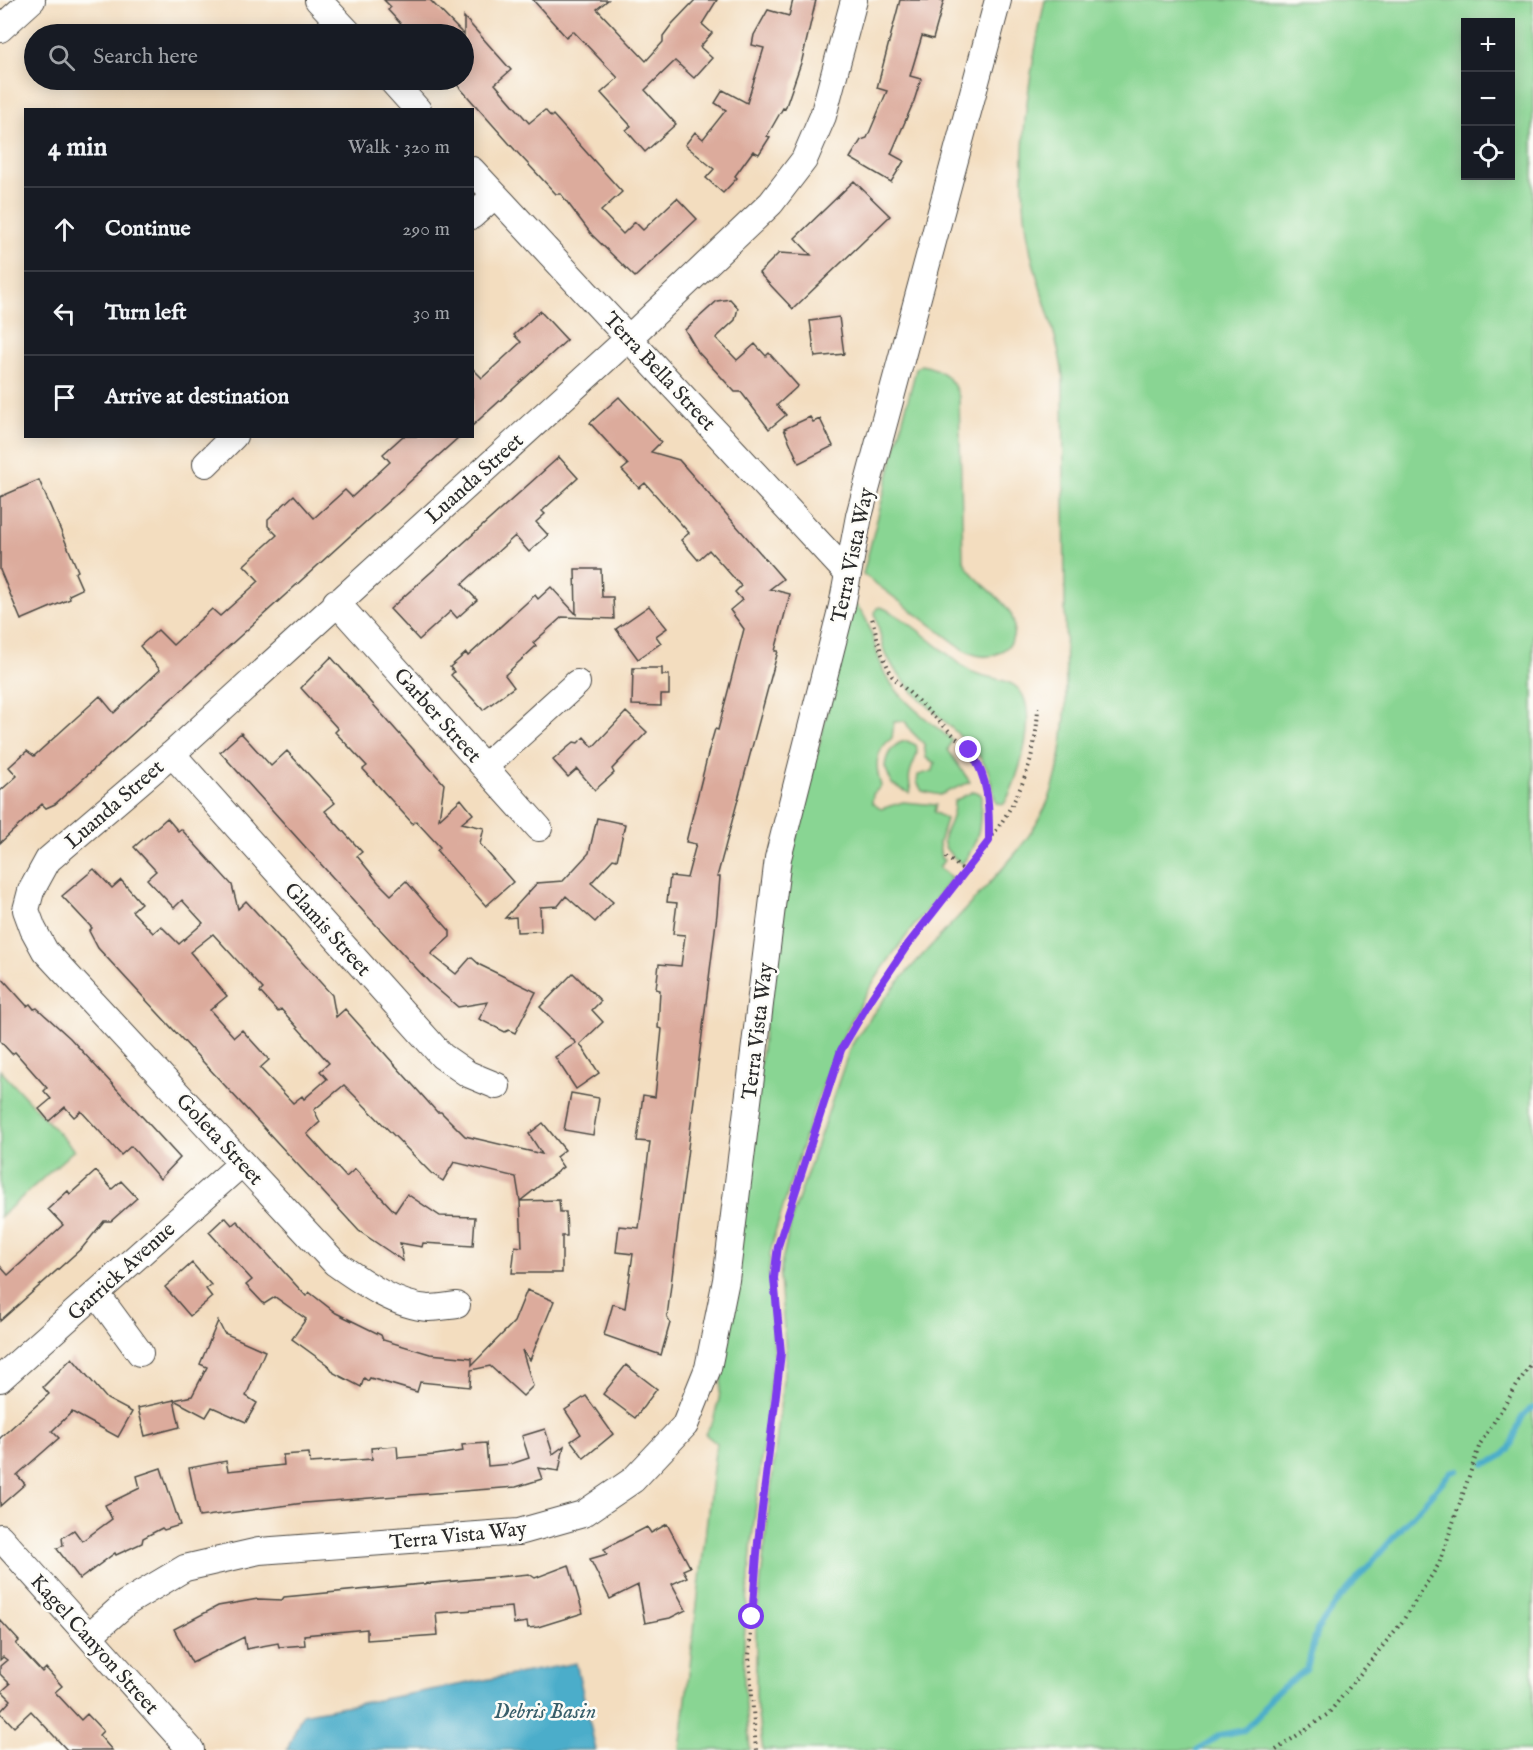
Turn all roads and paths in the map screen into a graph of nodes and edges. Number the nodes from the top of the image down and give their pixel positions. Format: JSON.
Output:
{"nodes":[{"id":1,"x":32,"y":0,"type":"edge"},
{"id":2,"x":318,"y":0,"type":"edge"},
{"id":3,"x":854,"y":0,"type":"edge"},
{"id":4,"x":998,"y":0,"type":"edge"},
{"id":5,"x":341,"y":24,"type":"edge"},
{"id":6,"x":0,"y":29,"type":"edge"},
{"id":7,"x":400,"y":90,"type":"edge"},
{"id":8,"x":416,"y":108,"type":"edge"},
{"id":9,"x":474,"y":172,"type":"edge"},
{"id":10,"x":495,"y":195,"type":"junction"},
{"id":11,"x":474,"y":214,"type":"edge"},
{"id":12,"x":630,"y":338,"type":"junction"},
{"id":13,"x":232,"y":438,"type":"edge"},
{"id":14,"x":206,"y":464,"type":"dead end"},
{"id":15,"x":847,"y":573,"type":"junction"},
{"id":16,"x":336,"y":602,"type":"junction"},
{"id":17,"x":872,"y":618,"type":"dead end"},
{"id":18,"x":577,"y":683,"type":"dead end"},
{"id":19,"x":1038,"y":707,"type":"dead end"},
{"id":20,"x":172,"y":754,"type":"junction"},
{"id":21,"x":484,"y":767,"type":"junction"},
{"id":22,"x":539,"y":828,"type":"dead end"},
{"id":23,"x":989,"y":841,"type":"junction"},
{"id":24,"x":946,"y":857,"type":"dead end"},
{"id":25,"x":966,"y":872,"type":"junction"},
{"id":26,"x":26,"y":910,"type":"joint"},
{"id":27,"x":497,"y":1086,"type":"dead end"},
{"id":28,"x":242,"y":1162,"type":"junction"},
{"id":29,"x":96,"y":1293,"type":"junction"},
{"id":30,"x":457,"y":1305,"type":"dead end"},
{"id":31,"x":140,"y":1353,"type":"dead end"},
{"id":32,"x":1533,"y":1360,"type":"edge"},
{"id":33,"x":0,"y":1379,"type":"edge"},
{"id":34,"x":0,"y":1537,"type":"edge"},
{"id":35,"x":89,"y":1636,"type":"junction"},
{"id":36,"x":191,"y":1750,"type":"edge"},
{"id":37,"x":756,"y":1750,"type":"edge"},
{"id":38,"x":1276,"y":1750,"type":"edge"}],
"edges":[{"from":1,"to":6,"type":"street"},
{"from":2,"to":5,"type":"street"},
{"from":3,"to":12,"type":"street","name":"Luanda Street"},
{"from":4,"to":15,"type":"street","name":"Terra Vista Way"},
{"from":7,"to":8,"type":"street"},
{"from":9,"to":10,"type":"street","name":"Terra Bella Street"},
{"from":10,"to":11,"type":"street"},
{"from":10,"to":12,"type":"street","name":"Terra Bella Street"},
{"from":12,"to":15,"type":"street","name":"Terra Bella Street"},
{"from":12,"to":16,"type":"street","name":"Luanda Street"},
{"from":13,"to":14,"type":"street"},
{"from":15,"to":35,"type":"street","name":"Terra Vista Way"},
{"from":16,"to":20,"type":"street","name":"Luanda Street"},
{"from":16,"to":21,"type":"street","name":"Garber Street"},
{"from":17,"to":23,"type":"path"},
{"from":18,"to":21,"type":"street"},
{"from":19,"to":23,"type":"path"},
{"from":20,"to":26,"type":"street","name":"Luanda Street"},
{"from":20,"to":27,"type":"street","name":"Glamis Street"},
{"from":21,"to":22,"type":"street","name":"Garber Street"},
{"from":23,"to":25,"type":"path"},
{"from":24,"to":25,"type":"path"},
{"from":25,"to":37,"type":"path"},
{"from":26,"to":28,"type":"street","name":"Goleta Street"},
{"from":28,"to":29,"type":"street","name":"Garrick Avenue"},
{"from":28,"to":30,"type":"street","name":"Goleta Street"},
{"from":29,"to":31,"type":"street"},
{"from":29,"to":33,"type":"street","name":"Garrick Avenue"},
{"from":32,"to":38,"type":"path"},
{"from":34,"to":35,"type":"street","name":"Kagel Canyon Street"},
{"from":35,"to":36,"type":"street","name":"Kagel Canyon Street"}]}
